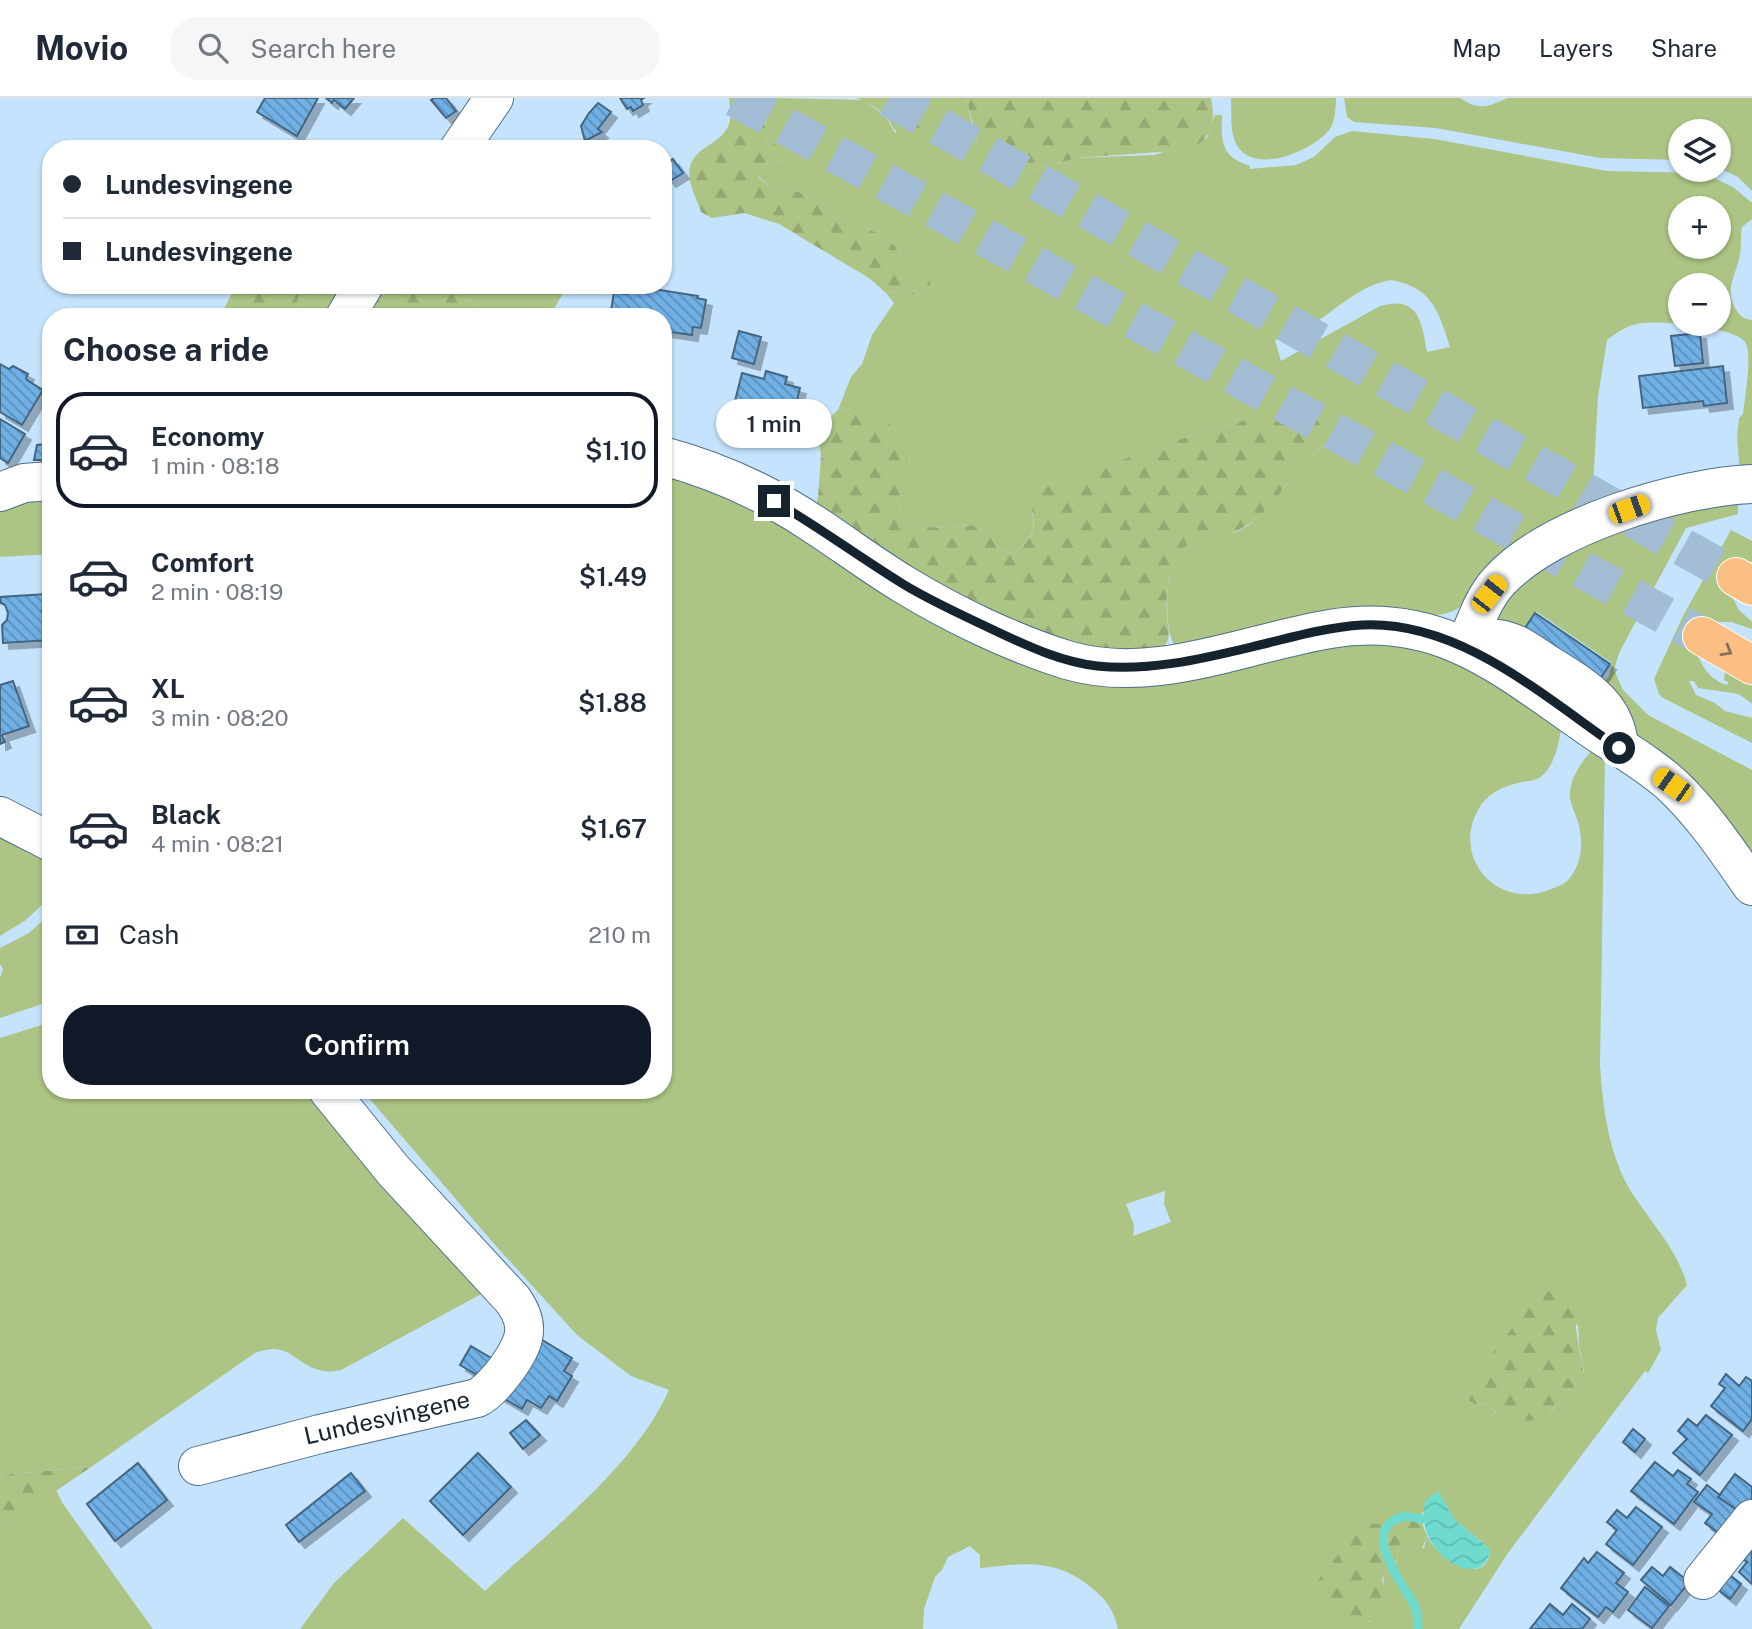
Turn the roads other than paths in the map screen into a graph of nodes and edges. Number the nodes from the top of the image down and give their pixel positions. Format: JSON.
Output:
{"nodes":[{"id":1,"x":494,"y":98,"type":"edge"},
{"id":2,"x":465,"y":140,"type":"edge"},
{"id":3,"x":672,"y":459,"type":"edge"},
{"id":4,"x":42,"y":482,"type":"edge"},
{"id":5,"x":1752,"y":484,"type":"edge"},
{"id":6,"x":0,"y":492,"type":"edge"},
{"id":7,"x":1702,"y":636,"type":"tunnel mouth"},
{"id":8,"x":1468,"y":642,"type":"junction"},
{"id":9,"x":1752,"y":665,"type":"edge"},
{"id":10,"x":0,"y":816,"type":"edge"},
{"id":11,"x":42,"y":837,"type":"edge"},
{"id":12,"x":1752,"y":886,"type":"edge"},
{"id":13,"x":335,"y":1099,"type":"edge"},
{"id":14,"x":198,"y":1466,"type":"dead end"},
{"id":15,"x":1752,"y":1520,"type":"edge"},
{"id":16,"x":1703,"y":1580,"type":"dead end"}],
"edges":[{"from":1,"to":2,"type":"street"},
{"from":3,"to":8,"type":"street"},
{"from":4,"to":6,"type":"street"},
{"from":5,"to":8,"type":"street"},
{"from":7,"to":9,"type":"highway","one_way":true},
{"from":8,"to":12,"type":"street"},
{"from":10,"to":11,"type":"street"},
{"from":13,"to":14,"type":"street","name":"Lundesvingene"},
{"from":15,"to":16,"type":"street"}]}
